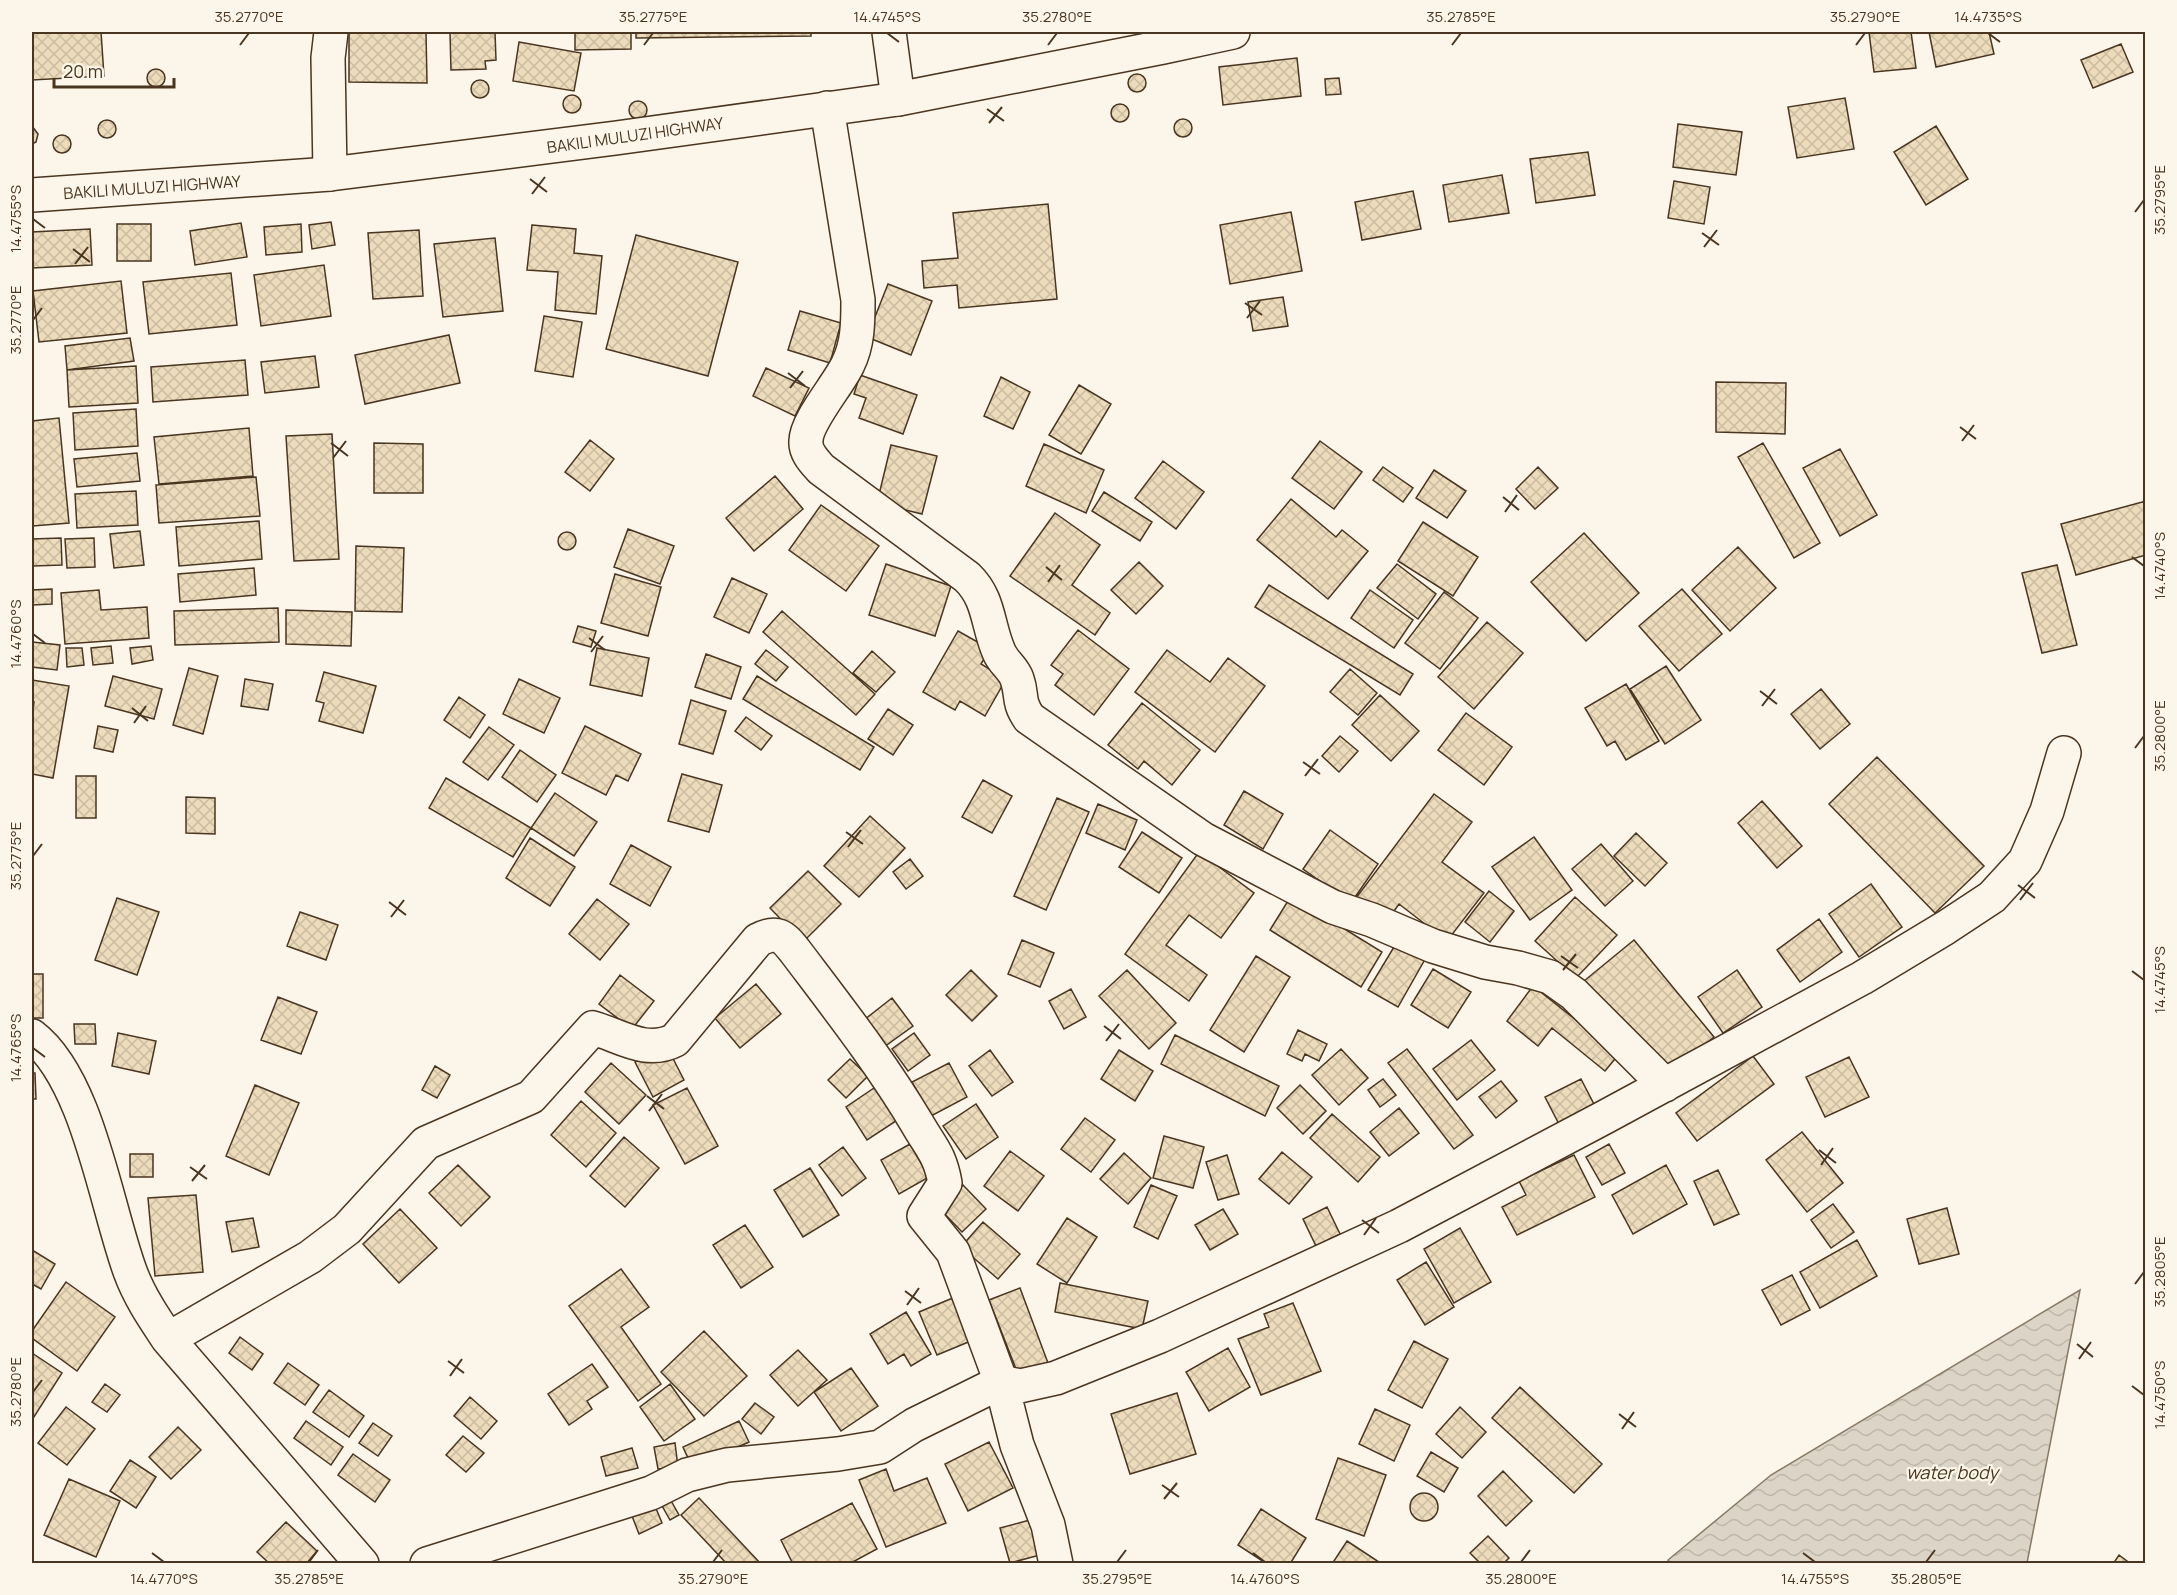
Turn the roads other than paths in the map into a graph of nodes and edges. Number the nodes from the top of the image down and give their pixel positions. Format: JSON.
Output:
{"nodes":[{"id":1,"x":331,"y":32,"type":"edge"},
{"id":2,"x":889,"y":32,"type":"edge"},
{"id":3,"x":1233,"y":32,"type":"edge"},
{"id":4,"x":898,"y":99,"type":"junction"},
{"id":5,"x":827,"y":108,"type":"junction"},
{"id":6,"x":330,"y":174,"type":"junction"},
{"id":7,"x":32,"y":195,"type":"edge"},
{"id":8,"x":2064,"y":753,"type":"dead end"},
{"id":9,"x":32,"y":1036,"type":"edge"},
{"id":10,"x":1665,"y":1085,"type":"junction"},
{"id":11,"x":168,"y":1339,"type":"junction"},
{"id":12,"x":1001,"y":1382,"type":"junction"},
{"id":13,"x":362,"y":1563,"type":"edge"},
{"id":14,"x":427,"y":1563,"type":"edge"},
{"id":15,"x":1056,"y":1563,"type":"edge"}],
"edges":[{"from":1,"to":6,"type":"main road"},
{"from":2,"to":4,"type":"main road"},
{"from":3,"to":4,"type":"main road","name":"BAKILI MULUZI HIGHWAY"},
{"from":4,"to":5,"type":"main road","name":"BAKILI MULUZI HIGHWAY"},
{"from":5,"to":6,"type":"main road","name":"BAKILI MULUZI HIGHWAY"},
{"from":5,"to":10,"type":"main road"},
{"from":6,"to":7,"type":"main road","name":"BAKILI MULUZI HIGHWAY"},
{"from":8,"to":10,"type":"main road"},
{"from":9,"to":11,"type":"main road"},
{"from":10,"to":12,"type":"main road"},
{"from":11,"to":12,"type":"main road"},
{"from":11,"to":13,"type":"main road"},
{"from":12,"to":14,"type":"main road"},
{"from":12,"to":15,"type":"main road"}]}
